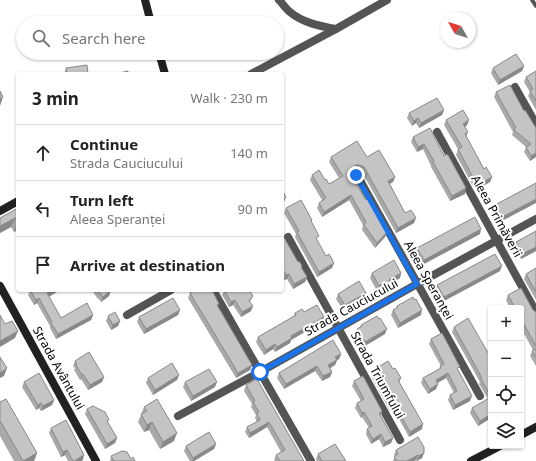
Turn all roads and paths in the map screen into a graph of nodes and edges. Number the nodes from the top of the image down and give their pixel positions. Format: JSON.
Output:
{"nodes":[{"id":1,"x":145,"y":0,"type":"edge"},
{"id":2,"x":279,"y":0,"type":"edge"},
{"id":3,"x":387,"y":0,"type":"edge"},
{"id":4,"x":532,"y":0,"type":"edge"},
{"id":5,"x":536,"y":6,"type":"edge"},
{"id":6,"x":149,"y":16,"type":"edge"},
{"id":7,"x":336,"y":29,"type":"junction"},
{"id":8,"x":284,"y":57,"type":"edge"},
{"id":9,"x":161,"y":60,"type":"edge"},
{"id":10,"x":277,"y":60,"type":"edge"},
{"id":11,"x":164,"y":72,"type":"edge"},
{"id":12,"x":255,"y":72,"type":"edge"},
{"id":13,"x":516,"y":87,"type":"dead end"},
{"id":14,"x":536,"y":124,"type":"edge"},
{"id":15,"x":437,"y":132,"type":"dead end"},
{"id":16,"x":356,"y":175,"type":"edge"},
{"id":17,"x":16,"y":202,"type":"edge"},
{"id":18,"x":0,"y":211,"type":"edge"},
{"id":19,"x":536,"y":219,"type":"edge"},
{"id":20,"x":288,"y":237,"type":"dead end"},
{"id":21,"x":497,"y":240,"type":"junction"},
{"id":22,"x":417,"y":284,"type":"junction"},
{"id":23,"x":0,"y":286,"type":"edge"},
{"id":24,"x":167,"y":292,"type":"edge"},
{"id":25,"x":214,"y":292,"type":"edge"},
{"id":26,"x":536,"y":312,"type":"edge"},
{"id":27,"x":127,"y":315,"type":"dead end"},
{"id":28,"x":338,"y":328,"type":"junction"},
{"id":29,"x":260,"y":372,"type":"junction"},
{"id":30,"x":480,"y":396,"type":"dead end"},
{"id":31,"x":178,"y":416,"type":"dead end"},
{"id":32,"x":536,"y":426,"type":"edge"},
{"id":33,"x":524,"y":433,"type":"edge"},
{"id":34,"x":400,"y":440,"type":"dead end"},
{"id":35,"x":494,"y":449,"type":"edge"},
{"id":36,"x":96,"y":461,"type":"edge"},
{"id":37,"x":311,"y":461,"type":"edge"},
{"id":38,"x":471,"y":461,"type":"edge"}],
"edges":[{"from":1,"to":6,"type":"main road"},
{"from":2,"to":7,"type":"street"},
{"from":3,"to":7,"type":"street"},
{"from":4,"to":5,"type":"lane"},
{"from":7,"to":8,"type":"street"},
{"from":9,"to":11,"type":"main road"},
{"from":10,"to":12,"type":"street"},
{"from":13,"to":14,"type":"street"},
{"from":15,"to":21,"type":"street","name":"Aleea Primăverii"},
{"from":16,"to":22,"type":"street","name":"Aleea Speranței"},
{"from":17,"to":18,"type":"main road"},
{"from":19,"to":21,"type":"street","name":"Strada Cauciucului"},
{"from":20,"to":28,"type":"street","name":"Strada Triumfului"},
{"from":21,"to":22,"type":"street","name":"Strada Cauciucului"},
{"from":21,"to":26,"type":"street","name":"Aleea Primăverii"},
{"from":22,"to":28,"type":"street","name":"Strada Cauciucului"},
{"from":22,"to":30,"type":"street","name":"Aleea Speranței"},
{"from":23,"to":36,"type":"main road","name":"Strada Avântului"},
{"from":24,"to":27,"type":"street"},
{"from":25,"to":29,"type":"street"},
{"from":28,"to":29,"type":"street","name":"Strada Cauciucului"},
{"from":28,"to":34,"type":"street","name":"Strada Triumfului"},
{"from":29,"to":31,"type":"street","name":"Strada Cauciucului"},
{"from":29,"to":37,"type":"street"},
{"from":32,"to":33,"type":"main road"},
{"from":35,"to":38,"type":"main road"}]}
